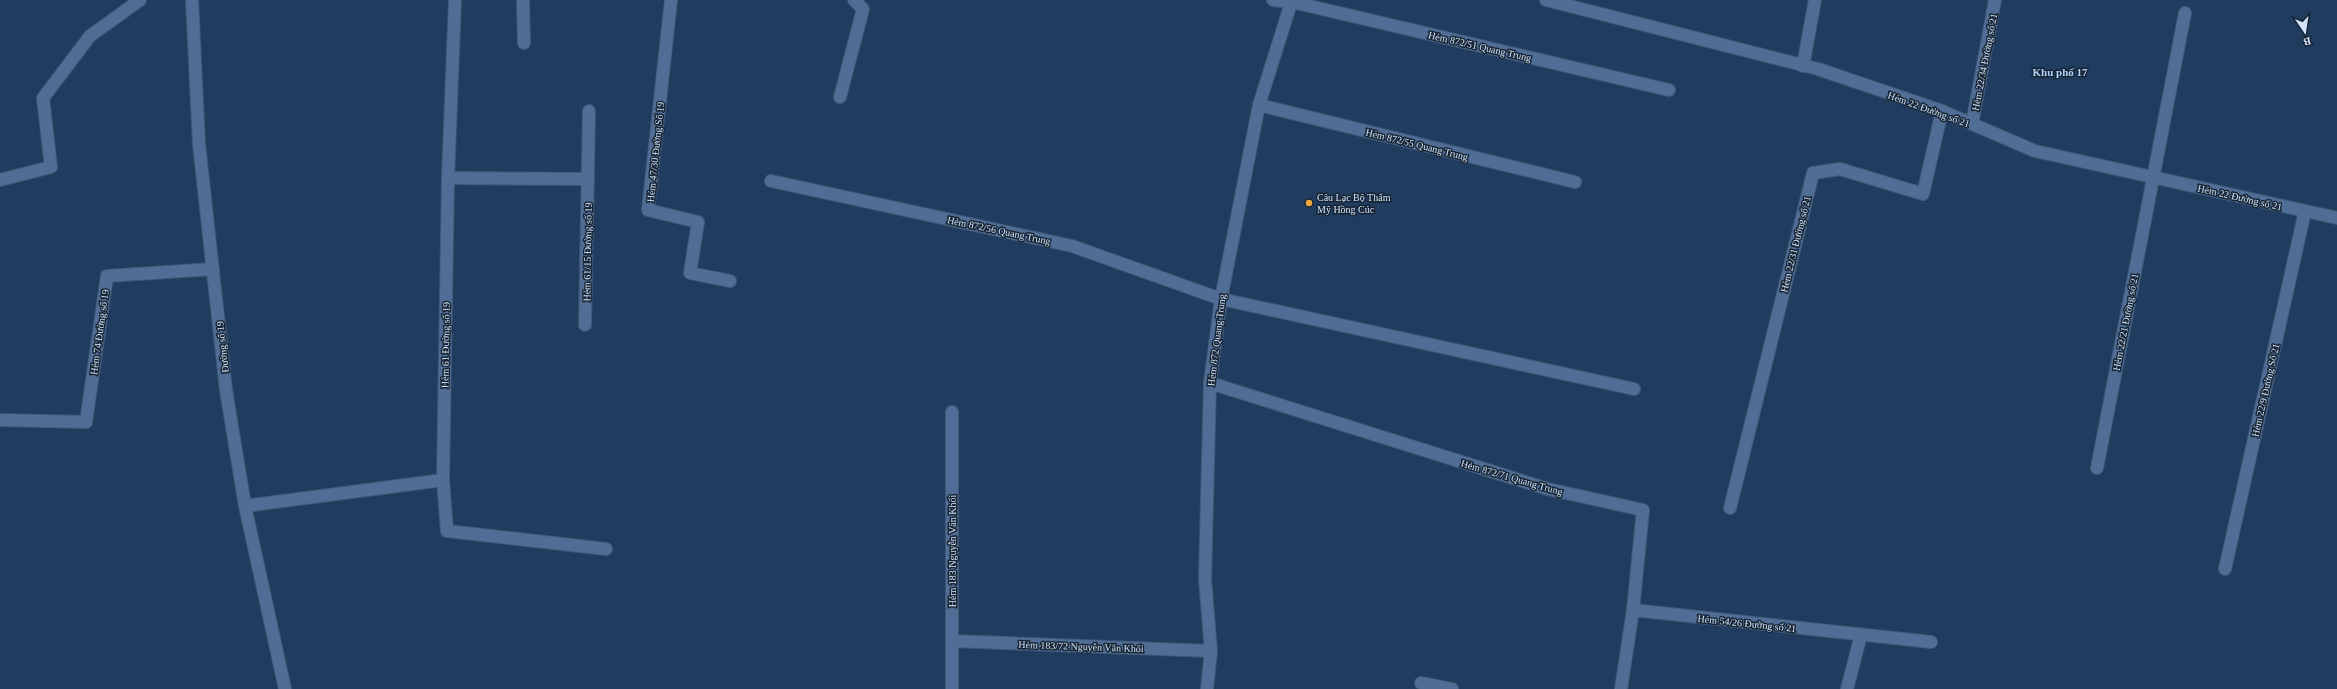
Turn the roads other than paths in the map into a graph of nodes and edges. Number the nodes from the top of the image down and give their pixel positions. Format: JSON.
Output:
{"nodes":[{"id":1,"x":140,"y":0,"type":"edge"},
{"id":2,"x":192,"y":0,"type":"edge"},
{"id":3,"x":455,"y":0,"type":"edge"},
{"id":4,"x":523,"y":0,"type":"edge"},
{"id":5,"x":671,"y":0,"type":"edge"},
{"id":6,"x":854,"y":0,"type":"edge"},
{"id":7,"x":1273,"y":0,"type":"edge"},
{"id":8,"x":1546,"y":0,"type":"edge"},
{"id":9,"x":1815,"y":0,"type":"edge"},
{"id":10,"x":1995,"y":0,"type":"edge"},
{"id":11,"x":1292,"y":1,"type":"edge"},
{"id":12,"x":2185,"y":13,"type":"dead end"},
{"id":13,"x":524,"y":43,"type":"dead end"},
{"id":14,"x":1803,"y":66,"type":"junction"},
{"id":15,"x":1669,"y":90,"type":"dead end"},
{"id":16,"x":840,"y":97,"type":"dead end"},
{"id":17,"x":1259,"y":105,"type":"junction"},
{"id":18,"x":589,"y":111,"type":"dead end"},
{"id":19,"x":1942,"y":112,"type":"junction"},
{"id":20,"x":1972,"y":124,"type":"junction"},
{"id":21,"x":2153,"y":177,"type":"junction"},
{"id":22,"x":448,"y":178,"type":"junction"},
{"id":23,"x":588,"y":179,"type":"junction"},
{"id":24,"x":0,"y":180,"type":"edge"},
{"id":25,"x":771,"y":181,"type":"dead end"},
{"id":26,"x":1575,"y":182,"type":"dead end"},
{"id":27,"x":2305,"y":211,"type":"junction"},
{"id":28,"x":2337,"y":218,"type":"edge"},
{"id":29,"x":213,"y":269,"type":"junction"},
{"id":30,"x":730,"y":281,"type":"dead end"},
{"id":31,"x":1221,"y":299,"type":"junction"},
{"id":32,"x":585,"y":324,"type":"dead end"},
{"id":33,"x":1210,"y":383,"type":"junction"},
{"id":34,"x":1634,"y":389,"type":"dead end"},
{"id":35,"x":952,"y":412,"type":"dead end"},
{"id":36,"x":0,"y":420,"type":"edge"},
{"id":37,"x":2098,"y":468,"type":"dead end"},
{"id":38,"x":443,"y":480,"type":"junction"},
{"id":39,"x":245,"y":506,"type":"junction"},
{"id":40,"x":1730,"y":508,"type":"dead end"},
{"id":41,"x":606,"y":549,"type":"dead end"},
{"id":42,"x":2225,"y":569,"type":"dead end"},
{"id":43,"x":1633,"y":610,"type":"junction"},
{"id":44,"x":1861,"y":635,"type":"junction"},
{"id":45,"x":952,"y":642,"type":"junction"},
{"id":46,"x":1931,"y":642,"type":"dead end"},
{"id":47,"x":1211,"y":651,"type":"junction"},
{"id":48,"x":1421,"y":683,"type":"dead end"},
{"id":49,"x":285,"y":689,"type":"edge"},
{"id":50,"x":952,"y":689,"type":"edge"},
{"id":51,"x":1207,"y":689,"type":"edge"},
{"id":52,"x":1452,"y":689,"type":"edge"},
{"id":53,"x":1621,"y":689,"type":"edge"},
{"id":54,"x":1847,"y":689,"type":"edge"}],
"edges":[{"from":1,"to":24,"type":"street"},
{"from":2,"to":29,"type":"street","name":"Đường số 19"},
{"from":3,"to":22,"type":"street","name":"Hẻm 61 Đường số 19"},
{"from":4,"to":13,"type":"street"},
{"from":5,"to":30,"type":"street","name":"Hẻm 47/30 Đường Số 19"},
{"from":6,"to":16,"type":"street"},
{"from":7,"to":11,"type":"street","name":"Hẻm 872/51 Quang Trung"},
{"from":8,"to":14,"type":"street","name":"Hẻm 22 Đường số 21"},
{"from":9,"to":14,"type":"street"},
{"from":10,"to":20,"type":"street","name":"Hẻm 22/34 Đường số 21"},
{"from":11,"to":15,"type":"street","name":"Hẻm 872/51 Quang Trung"},
{"from":11,"to":17,"type":"street","name":"Hẻm 872 Quang Trung"},
{"from":12,"to":21,"type":"street","name":"Hẻm 22/21 Đường số 21"},
{"from":14,"to":19,"type":"street","name":"Hẻm 22 Đường số 21"},
{"from":17,"to":26,"type":"street","name":"Hẻm 872/55 Quang Trung"},
{"from":17,"to":31,"type":"street","name":"Hẻm 872 Quang Trung"},
{"from":18,"to":23,"type":"street","name":"Hẻm 61/15 Đường số 19"},
{"from":19,"to":20,"type":"street","name":"Hẻm 22 Đường số 21"},
{"from":19,"to":40,"type":"street","name":"Hẻm 22/31 Đường số 21"},
{"from":20,"to":21,"type":"street","name":"Hẻm 22 Đường số 21"},
{"from":21,"to":27,"type":"street","name":"Hẻm 22 Đường số 21"},
{"from":21,"to":37,"type":"street","name":"Hẻm 22/21 Đường số 21"},
{"from":22,"to":23,"type":"street"},
{"from":22,"to":38,"type":"street","name":"Hẻm 61 Đường số 19"},
{"from":23,"to":32,"type":"street","name":"Hẻm 61/15 Đường số 19"},
{"from":25,"to":31,"type":"street","name":"Hẻm 872/56 Quang Trung"},
{"from":27,"to":28,"type":"street","name":"Hẻm 22 Đường số 21"},
{"from":27,"to":42,"type":"street","name":"Hẻm 22/9 Đường Số 21"},
{"from":29,"to":36,"type":"street","name":"Hẻm 74 Đường số 19"},
{"from":29,"to":39,"type":"street","name":"Đường số 19"},
{"from":31,"to":33,"type":"street","name":"Hẻm 872 Quang Trung"},
{"from":31,"to":34,"type":"street","name":"Hẻm 872/56 Quang Trung"},
{"from":33,"to":43,"type":"street","name":"Hẻm 872/71 Quang Trung"},
{"from":33,"to":47,"type":"street","name":"Hẻm 872 Quang Trung"},
{"from":35,"to":45,"type":"street","name":"Hẻm 183 Nguyễn Văn Khối"},
{"from":38,"to":39,"type":"street"},
{"from":38,"to":41,"type":"street","name":"Hẻm 61 Đường số 19"},
{"from":39,"to":49,"type":"street","name":"Đường số 19"},
{"from":43,"to":44,"type":"street","name":"Hẻm 54/26 Đường số 21"},
{"from":43,"to":53,"type":"street","name":"Hẻm 872/71 Quang Trung"},
{"from":44,"to":46,"type":"street","name":"Hẻm 54/26 Đường số 21"},
{"from":44,"to":54,"type":"street"},
{"from":45,"to":47,"type":"street","name":"Hẻm 183/72 Nguyễn Văn Khối"},
{"from":45,"to":50,"type":"street","name":"Hẻm 183 Nguyễn Văn Khối"},
{"from":47,"to":51,"type":"street","name":"Hẻm 872 Quang Trung"},
{"from":48,"to":52,"type":"street"}]}
